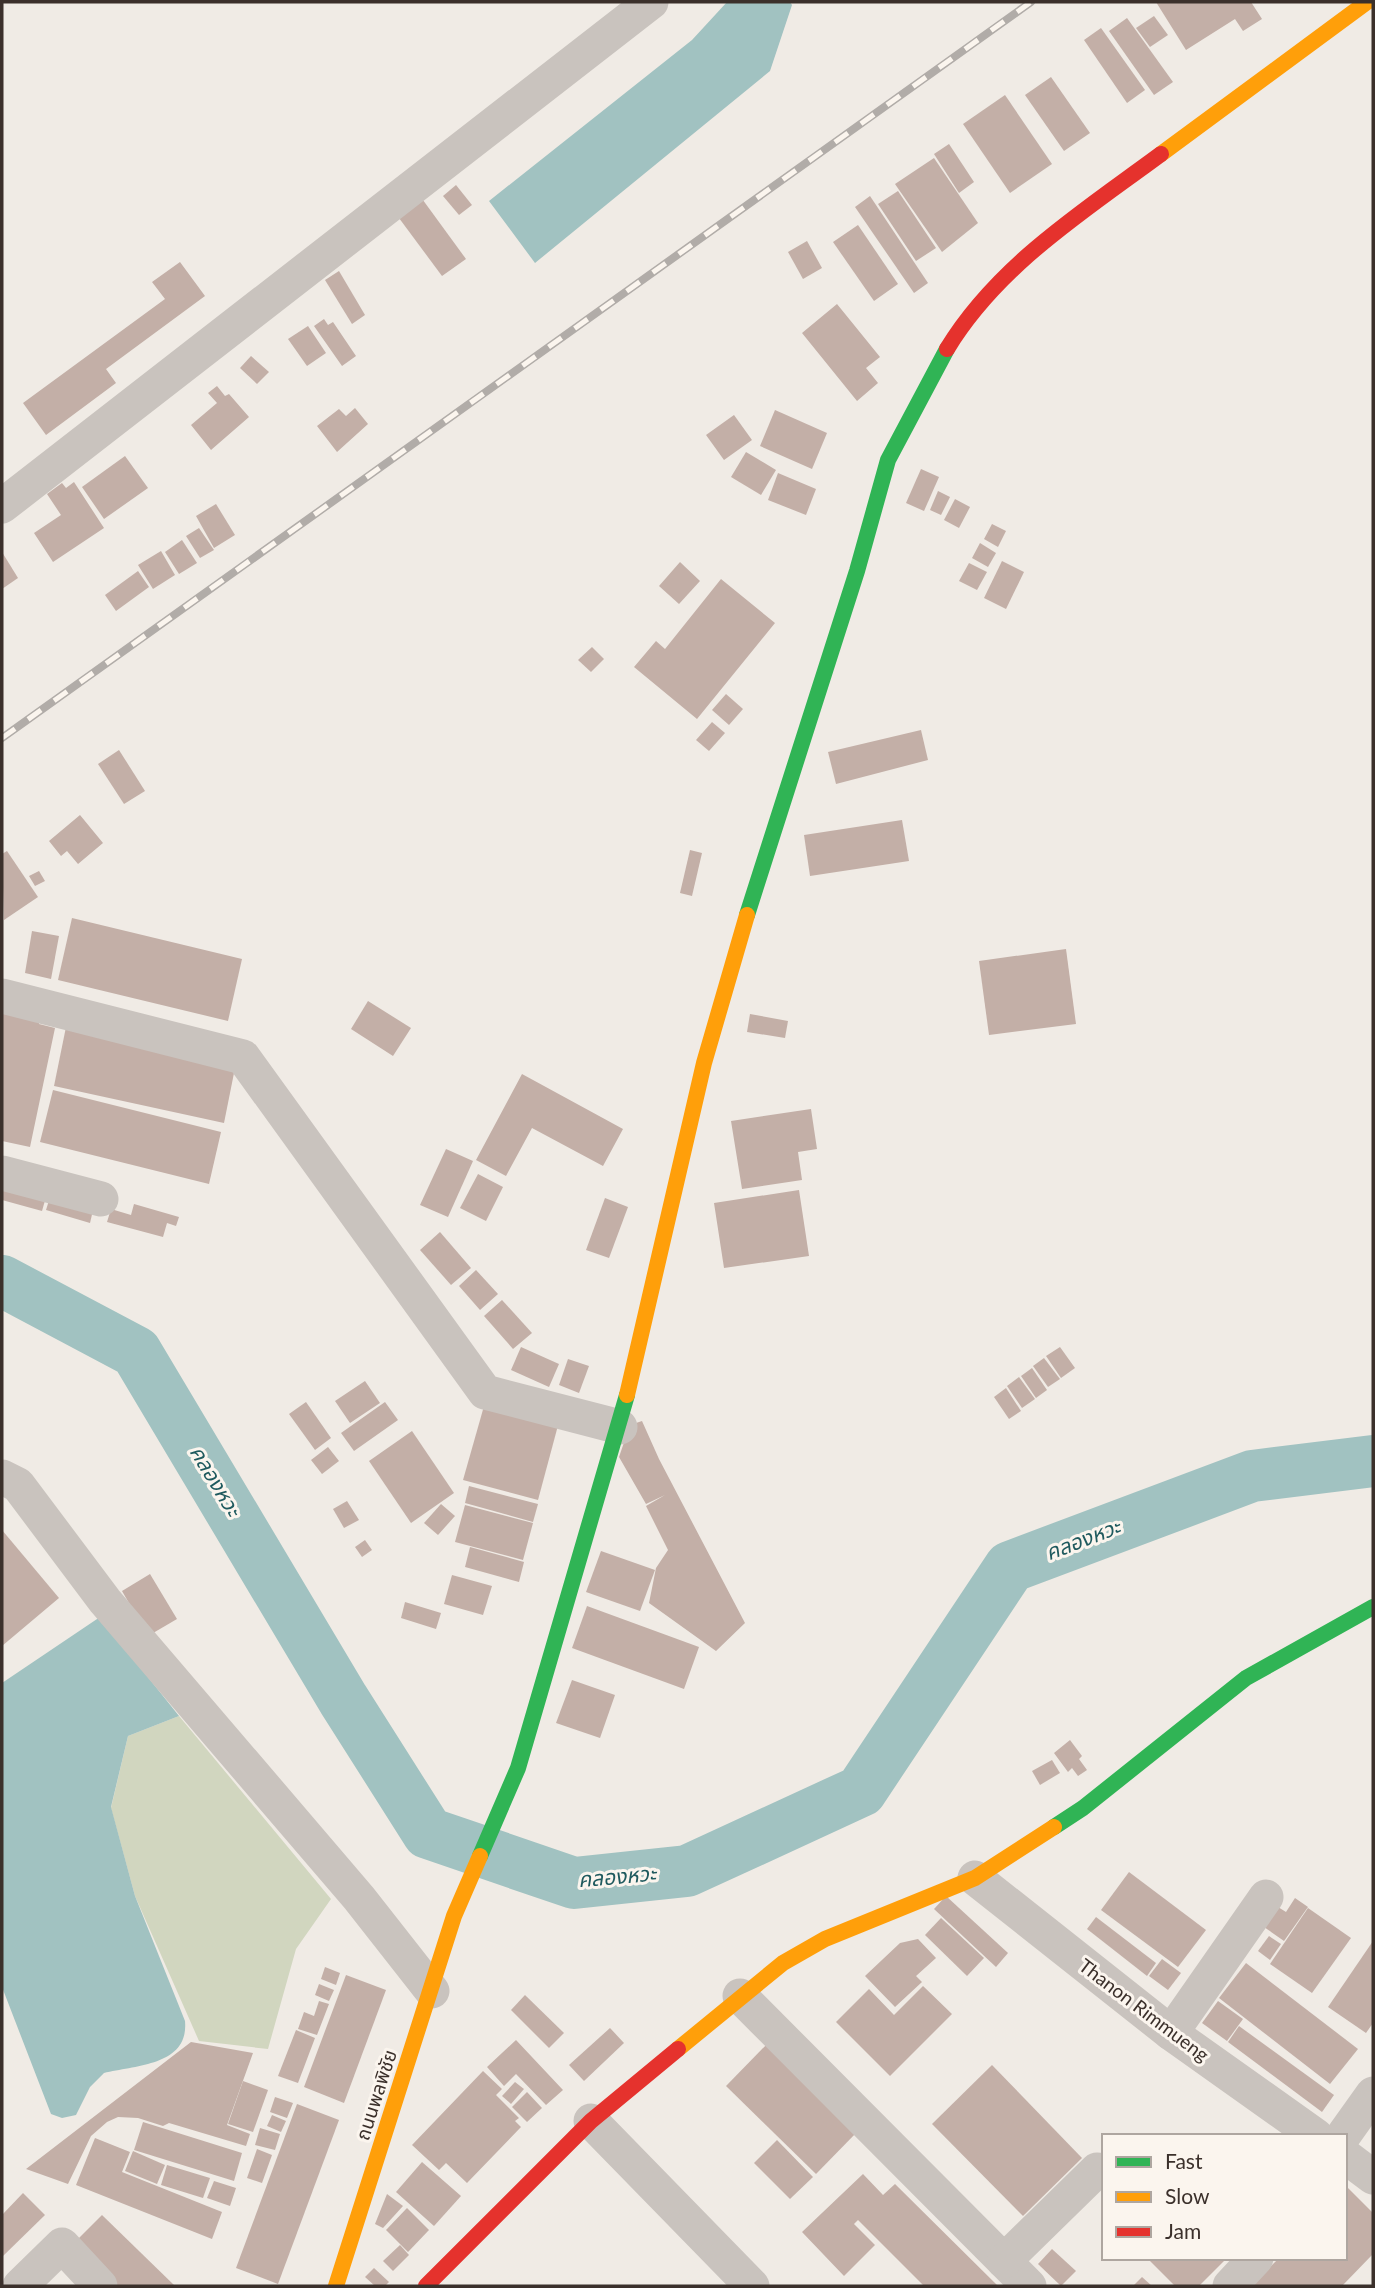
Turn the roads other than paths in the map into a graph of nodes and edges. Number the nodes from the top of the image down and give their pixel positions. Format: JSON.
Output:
{"nodes":[{"id":1,"x":1367,"y":2,"type":"edge"},
{"id":2,"x":645,"y":3,"type":"edge"},
{"id":3,"x":2,"y":506,"type":"edge"},
{"id":4,"x":2,"y":996,"type":"edge"},
{"id":5,"x":2,"y":1173,"type":"edge"},
{"id":6,"x":101,"y":1199,"type":"dead end"},
{"id":7,"x":620,"y":1427,"type":"junction"},
{"id":8,"x":2,"y":1477,"type":"edge"},
{"id":9,"x":1373,"y":1607,"type":"edge"},
{"id":10,"x":975,"y":1878,"type":"junction"},
{"id":11,"x":1266,"y":1897,"type":"dead end"},
{"id":12,"x":432,"y":1991,"type":"junction"},
{"id":13,"x":740,"y":1996,"type":"junction"},
{"id":14,"x":1171,"y":2033,"type":"junction"},
{"id":15,"x":1373,"y":2094,"type":"edge"},
{"id":16,"x":591,"y":2121,"type":"junction"},
{"id":17,"x":1313,"y":2134,"type":"edge"},
{"id":18,"x":1351,"y":2158,"type":"edge"},
{"id":19,"x":1097,"y":2170,"type":"dead end"},
{"id":20,"x":1254,"y":2260,"type":"edge"},
{"id":21,"x":1004,"y":2261,"type":"junction"},
{"id":22,"x":433,"y":2284,"type":"edge"},
{"id":23,"x":20,"y":2286,"type":"edge"},
{"id":24,"x":100,"y":2286,"type":"edge"},
{"id":25,"x":336,"y":2286,"type":"edge"},
{"id":26,"x":752,"y":2286,"type":"edge"},
{"id":27,"x":1029,"y":2286,"type":"edge"},
{"id":28,"x":1230,"y":2286,"type":"edge"}],
"edges":[{"from":1,"to":7,"type":"street","name":"ถนนพลพิชัย"},
{"from":2,"to":3,"type":"street"},
{"from":4,"to":7,"type":"street"},
{"from":5,"to":6,"type":"street"},
{"from":7,"to":12,"type":"street","name":"ถนนพลพิชัย"},
{"from":8,"to":12,"type":"street"},
{"from":9,"to":10,"type":"street"},
{"from":10,"to":13,"type":"street"},
{"from":10,"to":14,"type":"street","name":"Thanon Rimmueng"},
{"from":11,"to":14,"type":"street"},
{"from":12,"to":25,"type":"street","name":"ถนนพลพิชัย"},
{"from":13,"to":16,"type":"street"},
{"from":13,"to":21,"type":"street"},
{"from":14,"to":17,"type":"street","name":"Thanon Rimmueng"},
{"from":15,"to":18,"type":"street"},
{"from":16,"to":22,"type":"street"},
{"from":16,"to":26,"type":"street"},
{"from":19,"to":21,"type":"street"},
{"from":20,"to":28,"type":"street"},
{"from":21,"to":27,"type":"street"},
{"from":23,"to":24,"type":"street"}]}
